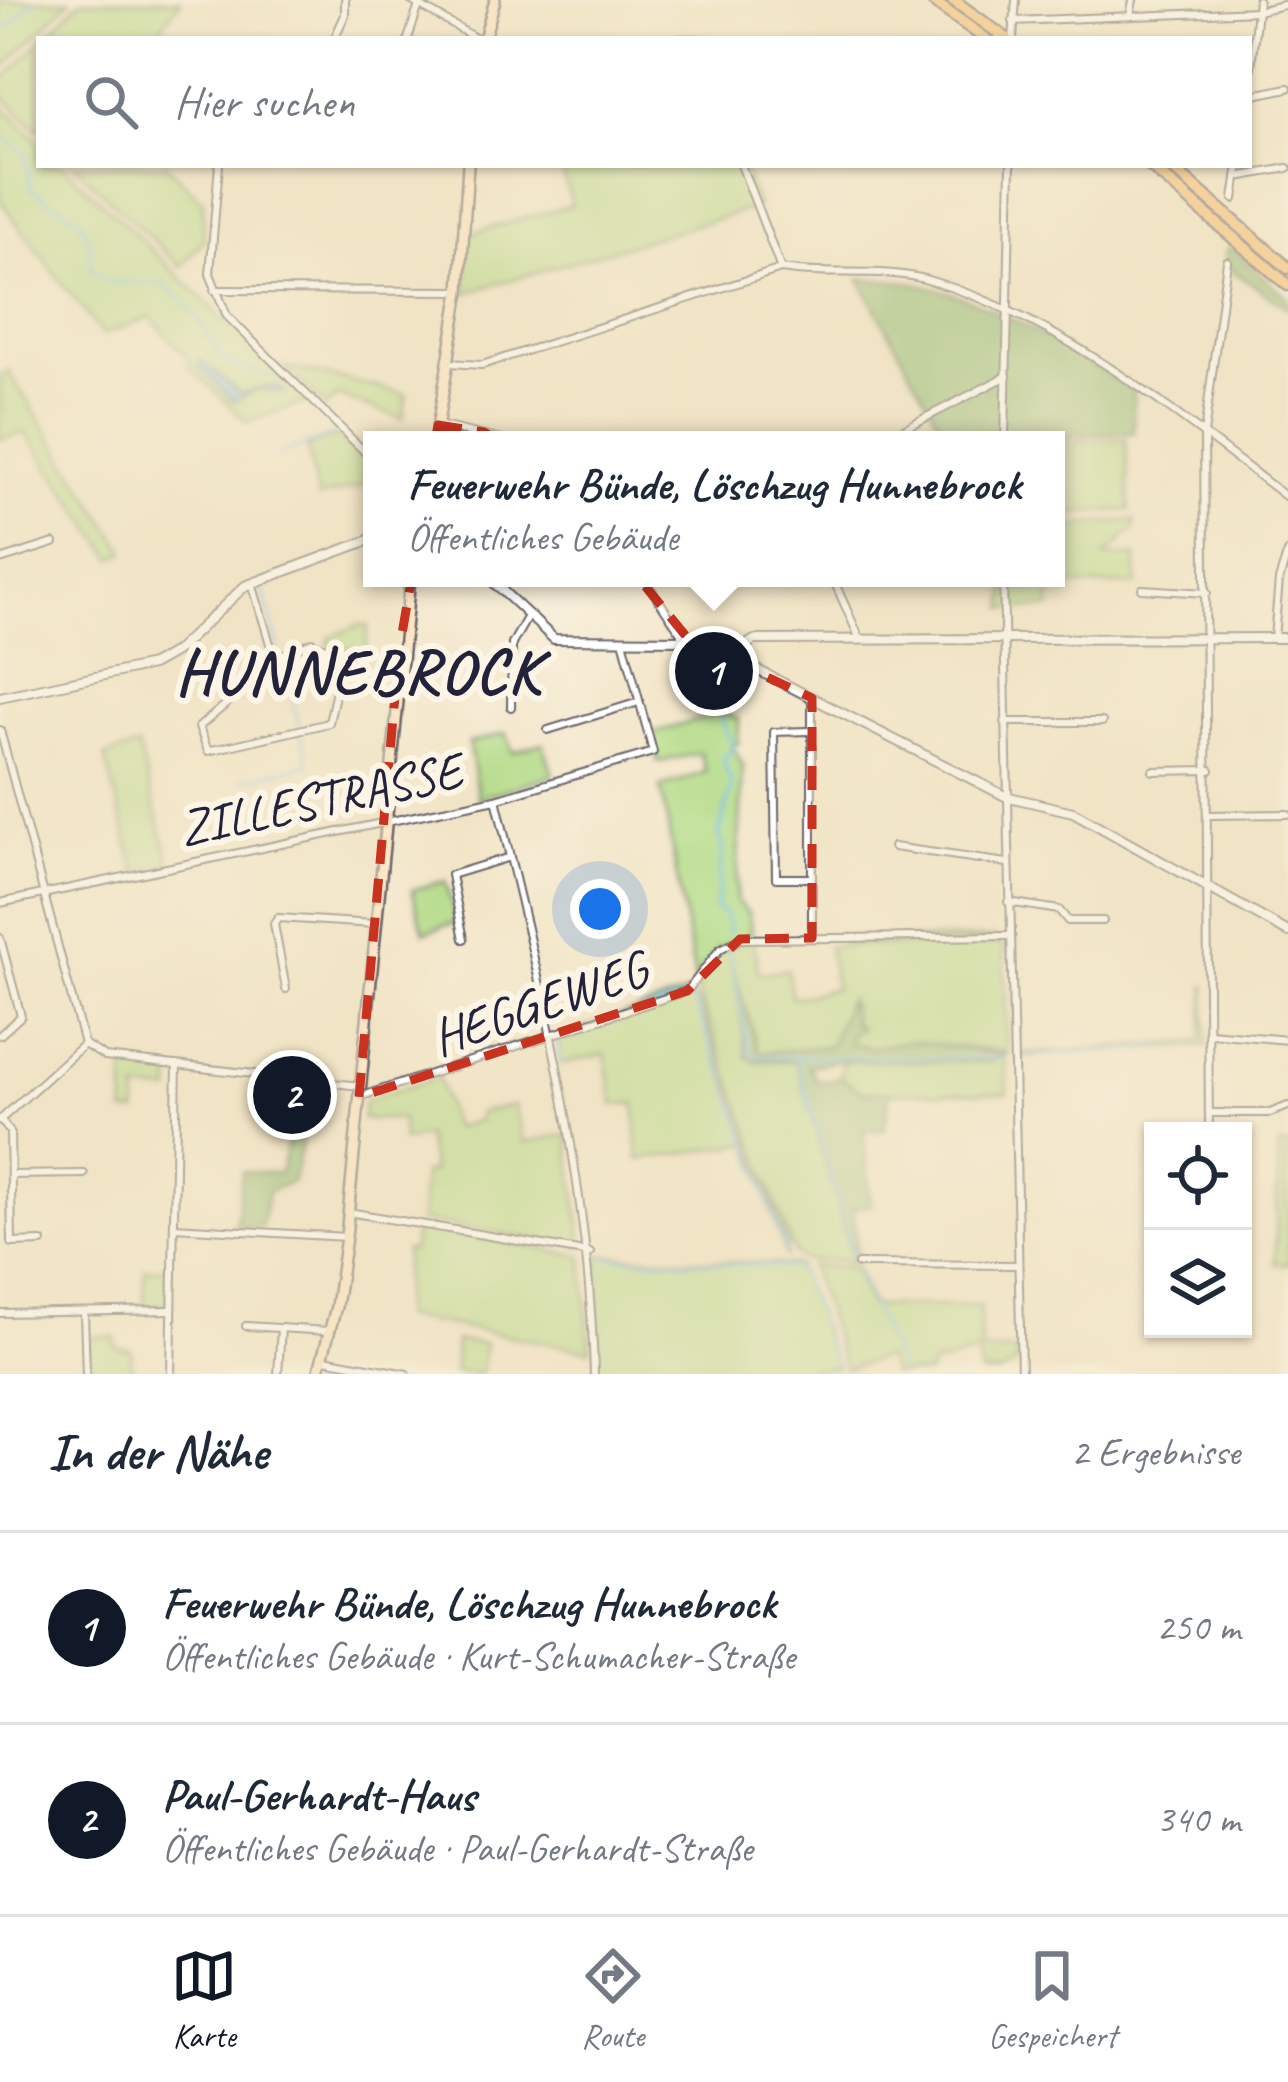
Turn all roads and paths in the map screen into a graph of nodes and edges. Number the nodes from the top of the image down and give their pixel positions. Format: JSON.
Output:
{"nodes":[{"id":1,"x":345,"y":0,"type":"edge"},
{"id":2,"x":410,"y":0,"type":"edge"},
{"id":3,"x":495,"y":0,"type":"edge"},
{"id":4,"x":931,"y":0,"type":"edge"},
{"id":5,"x":953,"y":0,"type":"edge"},
{"id":6,"x":1016,"y":0,"type":"edge"},
{"id":7,"x":1133,"y":0,"type":"edge"},
{"id":8,"x":1258,"y":0,"type":"edge"},
{"id":9,"x":1288,"y":4,"type":"edge"},
{"id":10,"x":419,"y":5,"type":"junction"},
{"id":11,"x":1257,"y":11,"type":"junction"},
{"id":12,"x":1130,"y":16,"type":"junction"},
{"id":13,"x":1013,"y":21,"type":"junction"},
{"id":14,"x":989,"y":33,"type":"edge"},
{"id":15,"x":335,"y":36,"type":"edge"},
{"id":16,"x":409,"y":36,"type":"edge"},
{"id":17,"x":476,"y":36,"type":"edge"},
{"id":18,"x":482,"y":36,"type":"edge"},
{"id":19,"x":1010,"y":36,"type":"edge"},
{"id":20,"x":1252,"y":58,"type":"edge"},
{"id":21,"x":1288,"y":88,"type":"edge"},
{"id":22,"x":1252,"y":95,"type":"edge"},
{"id":23,"x":219,"y":168,"type":"edge"},
{"id":24,"x":468,"y":168,"type":"edge"},
{"id":25,"x":742,"y":168,"type":"edge"},
{"id":26,"x":1011,"y":168,"type":"edge"},
{"id":27,"x":1152,"y":168,"type":"edge"},
{"id":28,"x":1172,"y":168,"type":"edge"},
{"id":29,"x":1238,"y":168,"type":"edge"},
{"id":30,"x":1288,"y":168,"type":"edge"},
{"id":31,"x":1237,"y":177,"type":"junction"},
{"id":32,"x":1234,"y":200,"type":"dead end"},
{"id":33,"x":1227,"y":260,"type":"dead end"},
{"id":34,"x":1288,"y":268,"type":"edge"},
{"id":35,"x":781,"y":269,"type":"junction"},
{"id":36,"x":1288,"y":285,"type":"edge"},
{"id":37,"x":214,"y":290,"type":"junction"},
{"id":38,"x":460,"y":291,"type":"junction"},
{"id":39,"x":1007,"y":313,"type":"junction"},
{"id":40,"x":449,"y":363,"type":"junction"},
{"id":41,"x":1007,"y":376,"type":"junction"},
{"id":42,"x":438,"y":425,"type":"junction"},
{"id":43,"x":437,"y":431,"type":"edge"},
{"id":44,"x":464,"y":431,"type":"edge"},
{"id":45,"x":900,"y":431,"type":"edge"},
{"id":46,"x":1005,"y":431,"type":"edge"},
{"id":47,"x":1204,"y":434,"type":"junction"},
{"id":48,"x":363,"y":450,"type":"edge"},
{"id":49,"x":1288,"y":498,"type":"edge"},
{"id":50,"x":363,"y":541,"type":"edge"},
{"id":51,"x":54,"y":543,"type":"dead end"},
{"id":52,"x":1288,"y":552,"type":"edge"},
{"id":53,"x":0,"y":560,"type":"edge"},
{"id":54,"x":252,"y":583,"type":"junction"},
{"id":55,"x":409,"y":587,"type":"edge"},
{"id":56,"x":498,"y":587,"type":"edge"},
{"id":57,"x":650,"y":587,"type":"edge"},
{"id":58,"x":837,"y":587,"type":"edge"},
{"id":59,"x":1003,"y":587,"type":"edge"},
{"id":60,"x":1142,"y":589,"type":"dead end"},
{"id":61,"x":1207,"y":592,"type":"junction"},
{"id":62,"x":528,"y":616,"type":"junction"},
{"id":63,"x":1274,"y":638,"type":"junction"},
{"id":64,"x":1288,"y":638,"type":"edge"},
{"id":65,"x":860,"y":639,"type":"junction"},
{"id":66,"x":1207,"y":639,"type":"junction"},
{"id":67,"x":623,"y":640,"type":"junction"},
{"id":68,"x":686,"y":640,"type":"junction"},
{"id":69,"x":1002,"y":640,"type":"junction"},
{"id":70,"x":273,"y":655,"type":"junction"},
{"id":71,"x":730,"y":656,"type":"junction"},
{"id":72,"x":0,"y":697,"type":"edge"},
{"id":73,"x":812,"y":698,"type":"junction"},
{"id":74,"x":639,"y":702,"type":"junction"},
{"id":75,"x":511,"y":707,"type":"dead end"},
{"id":76,"x":1005,"y":722,"type":"junction"},
{"id":77,"x":1102,"y":722,"type":"dead end"},
{"id":78,"x":0,"y":730,"type":"edge"},
{"id":79,"x":548,"y":730,"type":"dead end"},
{"id":80,"x":809,"y":731,"type":"junction"},
{"id":81,"x":1210,"y":770,"type":"junction"},
{"id":82,"x":1153,"y":771,"type":"dead end"},
{"id":83,"x":1005,"y":796,"type":"junction"},
{"id":84,"x":496,"y":799,"type":"junction"},
{"id":85,"x":1288,"y":814,"type":"edge"},
{"id":86,"x":1210,"y":815,"type":"junction"},
{"id":87,"x":382,"y":824,"type":"junction"},
{"id":88,"x":892,"y":847,"type":"dead end"},
{"id":89,"x":510,"y":856,"type":"junction"},
{"id":90,"x":1007,"y":863,"type":"junction"},
{"id":91,"x":812,"y":878,"type":"junction"},
{"id":92,"x":1211,"y":894,"type":"junction"},
{"id":93,"x":46,"y":897,"type":"junction"},
{"id":94,"x":1008,"y":902,"type":"junction"},
{"id":95,"x":0,"y":903,"type":"edge"},
{"id":96,"x":1103,"y":921,"type":"dead end"},
{"id":97,"x":374,"y":924,"type":"junction"},
{"id":98,"x":1288,"y":932,"type":"edge"},
{"id":99,"x":1009,"y":936,"type":"junction"},
{"id":100,"x":0,"y":938,"type":"edge"},
{"id":101,"x":812,"y":938,"type":"junction"},
{"id":102,"x":464,"y":939,"type":"dead end"},
{"id":103,"x":2,"y":957,"type":"edge"},
{"id":104,"x":286,"y":989,"type":"dead end"},
{"id":105,"x":1210,"y":1033,"type":"junction"},
{"id":106,"x":0,"y":1035,"type":"edge"},
{"id":107,"x":552,"y":1039,"type":"junction"},
{"id":108,"x":1288,"y":1040,"type":"edge"},
{"id":109,"x":84,"y":1044,"type":"junction"},
{"id":110,"x":177,"y":1065,"type":"junction"},
{"id":111,"x":359,"y":1091,"type":"junction"},
{"id":112,"x":1288,"y":1106,"type":"edge"},
{"id":113,"x":1210,"y":1113,"type":"junction"},
{"id":114,"x":0,"y":1120,"type":"edge"},
{"id":115,"x":1210,"y":1122,"type":"edge"},
{"id":116,"x":84,"y":1174,"type":"dead end"},
{"id":117,"x":11,"y":1175,"type":"junction"},
{"id":118,"x":348,"y":1212,"type":"junction"},
{"id":119,"x":174,"y":1226,"type":"junction"},
{"id":120,"x":346,"y":1237,"type":"junction"},
{"id":121,"x":42,"y":1242,"type":"dead end"},
{"id":122,"x":590,"y":1253,"type":"junction"},
{"id":123,"x":858,"y":1264,"type":"dead end"},
{"id":124,"x":1018,"y":1265,"type":"junction"},
{"id":125,"x":172,"y":1310,"type":"junction"},
{"id":126,"x":84,"y":1312,"type":"junction"},
{"id":127,"x":0,"y":1313,"type":"edge"},
{"id":128,"x":246,"y":1326,"type":"dead end"},
{"id":129,"x":281,"y":1328,"type":"junction"},
{"id":130,"x":331,"y":1331,"type":"junction"},
{"id":131,"x":324,"y":1359,"type":"junction"},
{"id":132,"x":1021,"y":1372,"type":"edge"},
{"id":133,"x":86,"y":1374,"type":"edge"},
{"id":134,"x":171,"y":1374,"type":"edge"},
{"id":135,"x":278,"y":1374,"type":"edge"},
{"id":136,"x":318,"y":1374,"type":"edge"},
{"id":137,"x":406,"y":1374,"type":"edge"},
{"id":138,"x":594,"y":1374,"type":"edge"},
{"id":139,"x":1010,"y":1374,"type":"edge"}],
"edges":[{"from":1,"to":15,"type":"street"},
{"from":2,"to":10,"type":"street"},
{"from":3,"to":18,"type":"main road"},
{"from":4,"to":14,"type":"highway"},
{"from":5,"to":14,"type":"highway"},
{"from":6,"to":13,"type":"street"},
{"from":7,"to":12,"type":"street"},
{"from":8,"to":11,"type":"street"},
{"from":9,"to":11,"type":"street"},
{"from":10,"to":16,"type":"street"},
{"from":10,"to":17,"type":"street"},
{"from":11,"to":12,"type":"street"},
{"from":11,"to":20,"type":"street"},
{"from":12,"to":13,"type":"street"},
{"from":13,"to":19,"type":"street"},
{"from":21,"to":22,"type":"street"},
{"from":23,"to":37,"type":"street"},
{"from":24,"to":38,"type":"main road"},
{"from":25,"to":35,"type":"street"},
{"from":26,"to":39,"type":"street"},
{"from":27,"to":36,"type":"highway"},
{"from":28,"to":34,"type":"highway"},
{"from":29,"to":31,"type":"street"},
{"from":30,"to":31,"type":"street"},
{"from":31,"to":32,"type":"street"},
{"from":33,"to":47,"type":"street"},
{"from":35,"to":39,"type":"street"},
{"from":35,"to":40,"type":"street"},
{"from":37,"to":38,"type":"street"},
{"from":37,"to":48,"type":"street"},
{"from":38,"to":40,"type":"main road"},
{"from":39,"to":41,"type":"street"},
{"from":39,"to":47,"type":"street"},
{"from":40,"to":42,"type":"main road"},
{"from":41,"to":45,"type":"street"},
{"from":41,"to":46,"type":"street"},
{"from":42,"to":43,"type":"main road"},
{"from":42,"to":44,"type":"street"},
{"from":47,"to":49,"type":"street"},
{"from":47,"to":61,"type":"street"},
{"from":50,"to":54,"type":"street"},
{"from":51,"to":53,"type":"street"},
{"from":52,"to":63,"type":"street"},
{"from":54,"to":70,"type":"street"},
{"from":54,"to":72,"type":"street"},
{"from":55,"to":87,"type":"main road"},
{"from":56,"to":62,"type":"street"},
{"from":57,"to":68,"type":"street"},
{"from":58,"to":65,"type":"street"},
{"from":59,"to":69,"type":"street"},
{"from":60,"to":61,"type":"street"},
{"from":61,"to":66,"type":"street"},
{"from":62,"to":67,"type":"street"},
{"from":62,"to":75,"type":"street"},
{"from":63,"to":64,"type":"street"},
{"from":63,"to":66,"type":"street"},
{"from":65,"to":69,"type":"street"},
{"from":65,"to":71,"type":"street"},
{"from":66,"to":69,"type":"street"},
{"from":66,"to":81,"type":"street"},
{"from":67,"to":68,"type":"street"},
{"from":67,"to":74,"type":"street"},
{"from":68,"to":71,"type":"street"},
{"from":69,"to":76,"type":"street"},
{"from":70,"to":70,"type":"street"},
{"from":71,"to":73,"type":"street"},
{"from":73,"to":80,"type":"street"},
{"from":73,"to":83,"type":"street"},
{"from":74,"to":79,"type":"street"},
{"from":74,"to":84,"type":"street","name":"ZILLESTRASSE"},
{"from":76,"to":77,"type":"street"},
{"from":76,"to":83,"type":"street"},
{"from":78,"to":93,"type":"street"},
{"from":80,"to":91,"type":"street"},
{"from":80,"to":91,"type":"street"},
{"from":81,"to":82,"type":"street"},
{"from":81,"to":86,"type":"street"},
{"from":83,"to":90,"type":"street"},
{"from":83,"to":92,"type":"street"},
{"from":84,"to":87,"type":"street","name":"ZILLESTRASSE"},
{"from":84,"to":89,"type":"street"},
{"from":85,"to":86,"type":"street"},
{"from":86,"to":92,"type":"street"},
{"from":87,"to":93,"type":"street","name":"ZILLESTRASSE"},
{"from":87,"to":97,"type":"main road"},
{"from":88,"to":90,"type":"street"},
{"from":89,"to":102,"type":"street"},
{"from":89,"to":107,"type":"street"},
{"from":90,"to":94,"type":"street"},
{"from":91,"to":101,"type":"street"},
{"from":92,"to":98,"type":"street"},
{"from":92,"to":105,"type":"street"},
{"from":93,"to":95,"type":"street","name":"ZILLESTRASSE"},
{"from":93,"to":109,"type":"street"},
{"from":94,"to":96,"type":"street"},
{"from":94,"to":99,"type":"street"},
{"from":97,"to":104,"type":"street"},
{"from":97,"to":111,"type":"main road"},
{"from":99,"to":101,"type":"street","name":"HEGGEWEG"},
{"from":99,"to":124,"type":"street"},
{"from":100,"to":103,"type":"street"},
{"from":101,"to":107,"type":"street","name":"HEGGEWEG"},
{"from":103,"to":106,"type":"street"},
{"from":105,"to":108,"type":"street"},
{"from":105,"to":113,"type":"street"},
{"from":107,"to":111,"type":"street","name":"HEGGEWEG"},
{"from":107,"to":122,"type":"street"},
{"from":109,"to":110,"type":"street"},
{"from":109,"to":114,"type":"street"},
{"from":110,"to":111,"type":"street"},
{"from":110,"to":119,"type":"street"},
{"from":111,"to":118,"type":"main road"},
{"from":112,"to":113,"type":"street"},
{"from":113,"to":115,"type":"street"},
{"from":114,"to":117,"type":"street"},
{"from":116,"to":117,"type":"street"},
{"from":117,"to":121,"type":"street"},
{"from":118,"to":120,"type":"main road"},
{"from":118,"to":122,"type":"street"},
{"from":119,"to":120,"type":"street"},
{"from":119,"to":125,"type":"street"},
{"from":120,"to":130,"type":"main road"},
{"from":122,"to":138,"type":"street"},
{"from":123,"to":124,"type":"street"},
{"from":124,"to":132,"type":"street"},
{"from":125,"to":126,"type":"street"},
{"from":125,"to":134,"type":"street"},
{"from":126,"to":127,"type":"street"},
{"from":126,"to":133,"type":"street"},
{"from":128,"to":129,"type":"street"},
{"from":129,"to":130,"type":"street"},
{"from":129,"to":135,"type":"street"},
{"from":130,"to":131,"type":"main road"},
{"from":131,"to":136,"type":"main road"},
{"from":131,"to":137,"type":"street"},
{"from":132,"to":139,"type":"street"}]}
